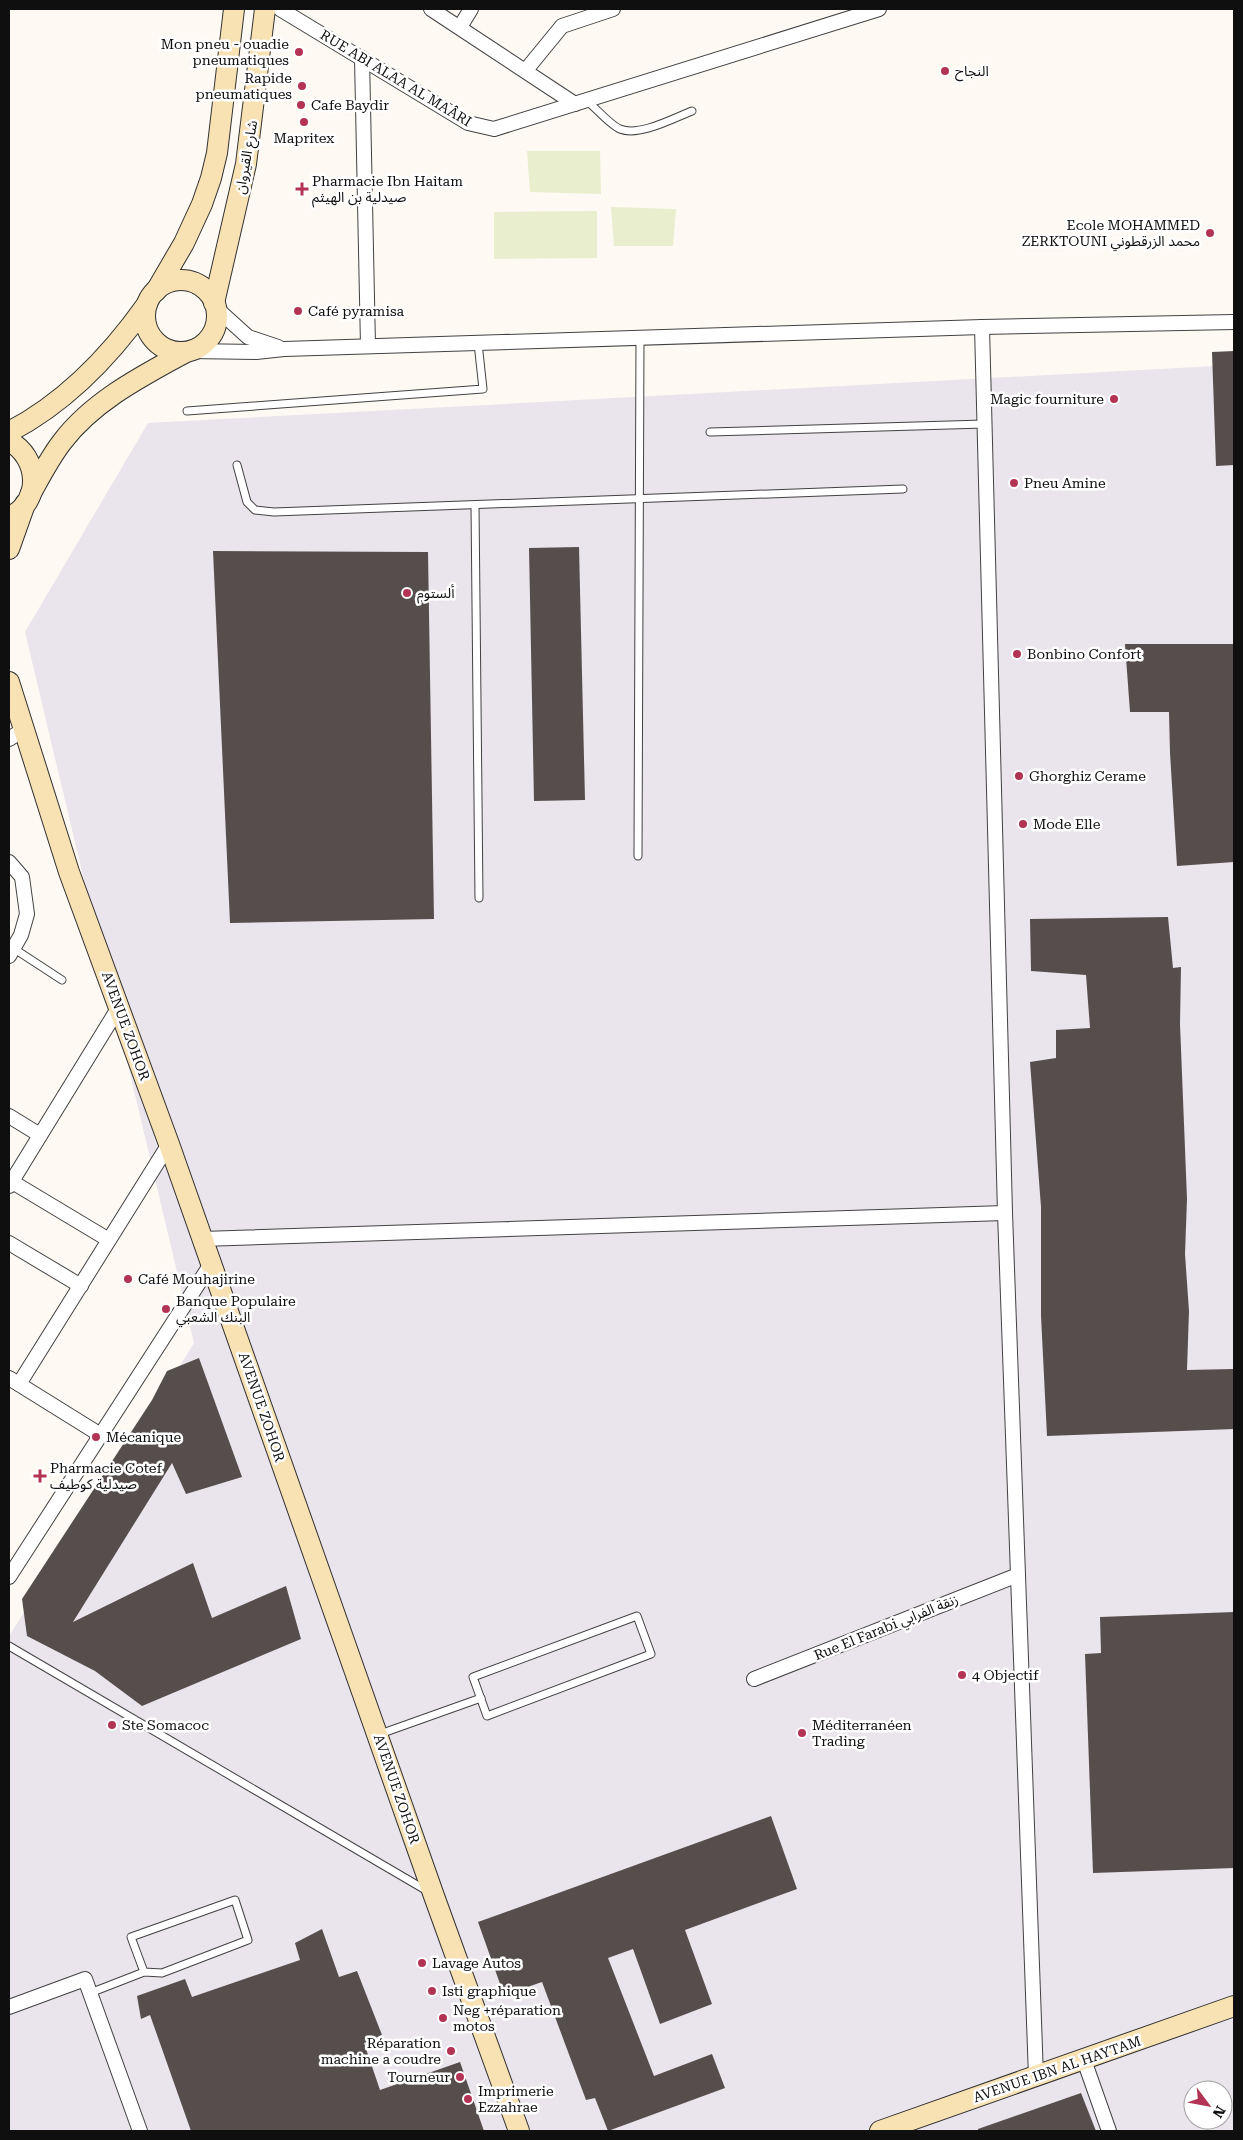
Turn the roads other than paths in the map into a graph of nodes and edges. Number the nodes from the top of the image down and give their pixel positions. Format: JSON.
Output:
{"nodes":[{"id":1,"x":234,"y":9,"type":"edge"},
{"id":2,"x":265,"y":9,"type":"edge"},
{"id":3,"x":280,"y":9,"type":"edge"},
{"id":4,"x":431,"y":9,"type":"edge"},
{"id":5,"x":472,"y":9,"type":"edge"},
{"id":6,"x":614,"y":9,"type":"edge"},
{"id":7,"x":879,"y":9,"type":"edge"},
{"id":8,"x":460,"y":28,"type":"junction"},
{"id":9,"x":362,"y":58,"type":"junction"},
{"id":10,"x":526,"y":70,"type":"junction"},
{"id":11,"x":581,"y":102,"type":"junction"},
{"id":12,"x":692,"y":111,"type":"dead end"},
{"id":13,"x":152,"y":298,"type":"junction"},
{"id":14,"x":215,"y":305,"type":"junction"},
{"id":15,"x":1234,"y":322,"type":"edge"},
{"id":16,"x":982,"y":327,"type":"junction"},
{"id":17,"x":640,"y":338,"type":"junction"},
{"id":18,"x":478,"y":343,"type":"junction"},
{"id":19,"x":368,"y":346,"type":"junction"},
{"id":20,"x":284,"y":349,"type":"junction"},
{"id":21,"x":188,"y":351,"type":"junction"},
{"id":22,"x":187,"y":410,"type":"dead end"},
{"id":23,"x":984,"y":424,"type":"junction"},
{"id":24,"x":9,"y":432,"type":"edge"},
{"id":25,"x":710,"y":432,"type":"dead end"},
{"id":26,"x":9,"y":441,"type":"edge"},
{"id":27,"x":237,"y":465,"type":"dead end"},
{"id":28,"x":903,"y":489,"type":"dead end"},
{"id":29,"x":640,"y":498,"type":"junction"},
{"id":30,"x":28,"y":500,"type":"junction"},
{"id":31,"x":475,"y":505,"type":"junction"},
{"id":32,"x":9,"y":517,"type":"edge"},
{"id":33,"x":9,"y":549,"type":"edge"},
{"id":34,"x":9,"y":682,"type":"edge"},
{"id":35,"x":16,"y":734,"type":"edge"},
{"id":36,"x":638,"y":856,"type":"dead end"},
{"id":37,"x":9,"y":862,"type":"edge"},
{"id":38,"x":479,"y":898,"type":"dead end"},
{"id":39,"x":11,"y":952,"type":"edge"},
{"id":40,"x":62,"y":980,"type":"dead end"},
{"id":41,"x":119,"y":1007,"type":"junction"},
{"id":42,"x":9,"y":1116,"type":"edge"},
{"id":43,"x":40,"y":1135,"type":"junction"},
{"id":44,"x":169,"y":1144,"type":"junction"},
{"id":45,"x":10,"y":1182,"type":"edge"},
{"id":46,"x":1005,"y":1213,"type":"junction"},
{"id":47,"x":202,"y":1239,"type":"junction"},
{"id":48,"x":109,"y":1240,"type":"junction"},
{"id":49,"x":9,"y":1243,"type":"edge"},
{"id":50,"x":211,"y":1264,"type":"junction"},
{"id":51,"x":80,"y":1286,"type":"junction"},
{"id":52,"x":14,"y":1381,"type":"edge"},
{"id":53,"x":99,"y":1434,"type":"junction"},
{"id":54,"x":1018,"y":1575,"type":"junction"},
{"id":55,"x":9,"y":1577,"type":"edge"},
{"id":56,"x":9,"y":1646,"type":"edge"},
{"id":57,"x":754,"y":1679,"type":"dead end"},
{"id":58,"x":480,"y":1698,"type":"junction"},
{"id":59,"x":378,"y":1735,"type":"junction"},
{"id":60,"x":434,"y":1896,"type":"junction"},
{"id":61,"x":144,"y":1972,"type":"junction"},
{"id":62,"x":90,"y":1994,"type":"junction"},
{"id":63,"x":1234,"y":2006,"type":"edge"},
{"id":64,"x":9,"y":2007,"type":"edge"},
{"id":65,"x":1084,"y":2060,"type":"junction"},
{"id":66,"x":1036,"y":2077,"type":"junction"},
{"id":67,"x":140,"y":2131,"type":"edge"},
{"id":68,"x":520,"y":2131,"type":"edge"},
{"id":69,"x":880,"y":2131,"type":"edge"},
{"id":70,"x":1110,"y":2131,"type":"edge"}],
"edges":[{"from":1,"to":13,"type":"main road"},
{"from":2,"to":14,"type":"main road","name":"شارع القيروان"},
{"from":3,"to":9,"type":"street","name":"RUE ABI ALAA AL MAÂRI"},
{"from":4,"to":8,"type":"street"},
{"from":5,"to":8,"type":"street"},
{"from":6,"to":10,"type":"street"},
{"from":7,"to":11,"type":"street","name":"RUE ABI ALAA AL MAÂRI"},
{"from":8,"to":10,"type":"street"},
{"from":9,"to":11,"type":"street","name":"RUE ABI ALAA AL MAÂRI"},
{"from":9,"to":19,"type":"street"},
{"from":10,"to":11,"type":"street"},
{"from":11,"to":12,"type":"lane"},
{"from":13,"to":14,"type":"main road"},
{"from":13,"to":21,"type":"main road"},
{"from":13,"to":24,"type":"main road"},
{"from":14,"to":20,"type":"street"},
{"from":14,"to":21,"type":"main road"},
{"from":15,"to":16,"type":"street"},
{"from":16,"to":17,"type":"street"},
{"from":16,"to":23,"type":"street"},
{"from":17,"to":18,"type":"street"},
{"from":17,"to":29,"type":"lane"},
{"from":18,"to":19,"type":"street"},
{"from":18,"to":22,"type":"lane"},
{"from":19,"to":20,"type":"street"},
{"from":20,"to":21,"type":"street"},
{"from":21,"to":30,"type":"main road"},
{"from":23,"to":25,"type":"lane"},
{"from":23,"to":46,"type":"street"},
{"from":26,"to":30,"type":"main road"},
{"from":27,"to":31,"type":"lane"},
{"from":28,"to":29,"type":"lane"},
{"from":29,"to":31,"type":"lane"},
{"from":29,"to":36,"type":"lane"},
{"from":30,"to":32,"type":"main road"},
{"from":30,"to":33,"type":"main road"},
{"from":31,"to":38,"type":"lane"},
{"from":34,"to":35,"type":"main road","name":"AVENUE ZOHOR"},
{"from":35,"to":41,"type":"main road","name":"AVENUE ZOHOR"},
{"from":37,"to":39,"type":"street"},
{"from":39,"to":40,"type":"lane"},
{"from":41,"to":43,"type":"street"},
{"from":41,"to":44,"type":"main road","name":"AVENUE ZOHOR"},
{"from":42,"to":43,"type":"street"},
{"from":43,"to":45,"type":"street"},
{"from":44,"to":47,"type":"main road","name":"AVENUE ZOHOR"},
{"from":44,"to":48,"type":"street"},
{"from":45,"to":48,"type":"street"},
{"from":46,"to":47,"type":"street"},
{"from":46,"to":54,"type":"street"},
{"from":47,"to":50,"type":"main road","name":"AVENUE ZOHOR"},
{"from":48,"to":51,"type":"street"},
{"from":49,"to":51,"type":"street"},
{"from":50,"to":53,"type":"street"},
{"from":50,"to":59,"type":"main road","name":"AVENUE ZOHOR"},
{"from":51,"to":52,"type":"street"},
{"from":52,"to":53,"type":"street"},
{"from":53,"to":55,"type":"street"},
{"from":54,"to":57,"type":"street","name":"Rue El Farabi زنقة الفرابي"},
{"from":54,"to":66,"type":"street"},
{"from":56,"to":60,"type":"lane"},
{"from":58,"to":58,"type":"lane"},
{"from":58,"to":59,"type":"lane"},
{"from":59,"to":60,"type":"main road","name":"AVENUE ZOHOR"},
{"from":60,"to":68,"type":"main road","name":"AVENUE ZOHOR"},
{"from":61,"to":61,"type":"lane"},
{"from":61,"to":62,"type":"lane"},
{"from":62,"to":64,"type":"street"},
{"from":62,"to":67,"type":"street"},
{"from":63,"to":65,"type":"main road","name":"AVENUE IBN AL HAYTAM"},
{"from":65,"to":66,"type":"main road","name":"AVENUE IBN AL HAYTAM"},
{"from":65,"to":70,"type":"street"},
{"from":66,"to":69,"type":"main road","name":"AVENUE IBN AL HAYTAM"}]}
